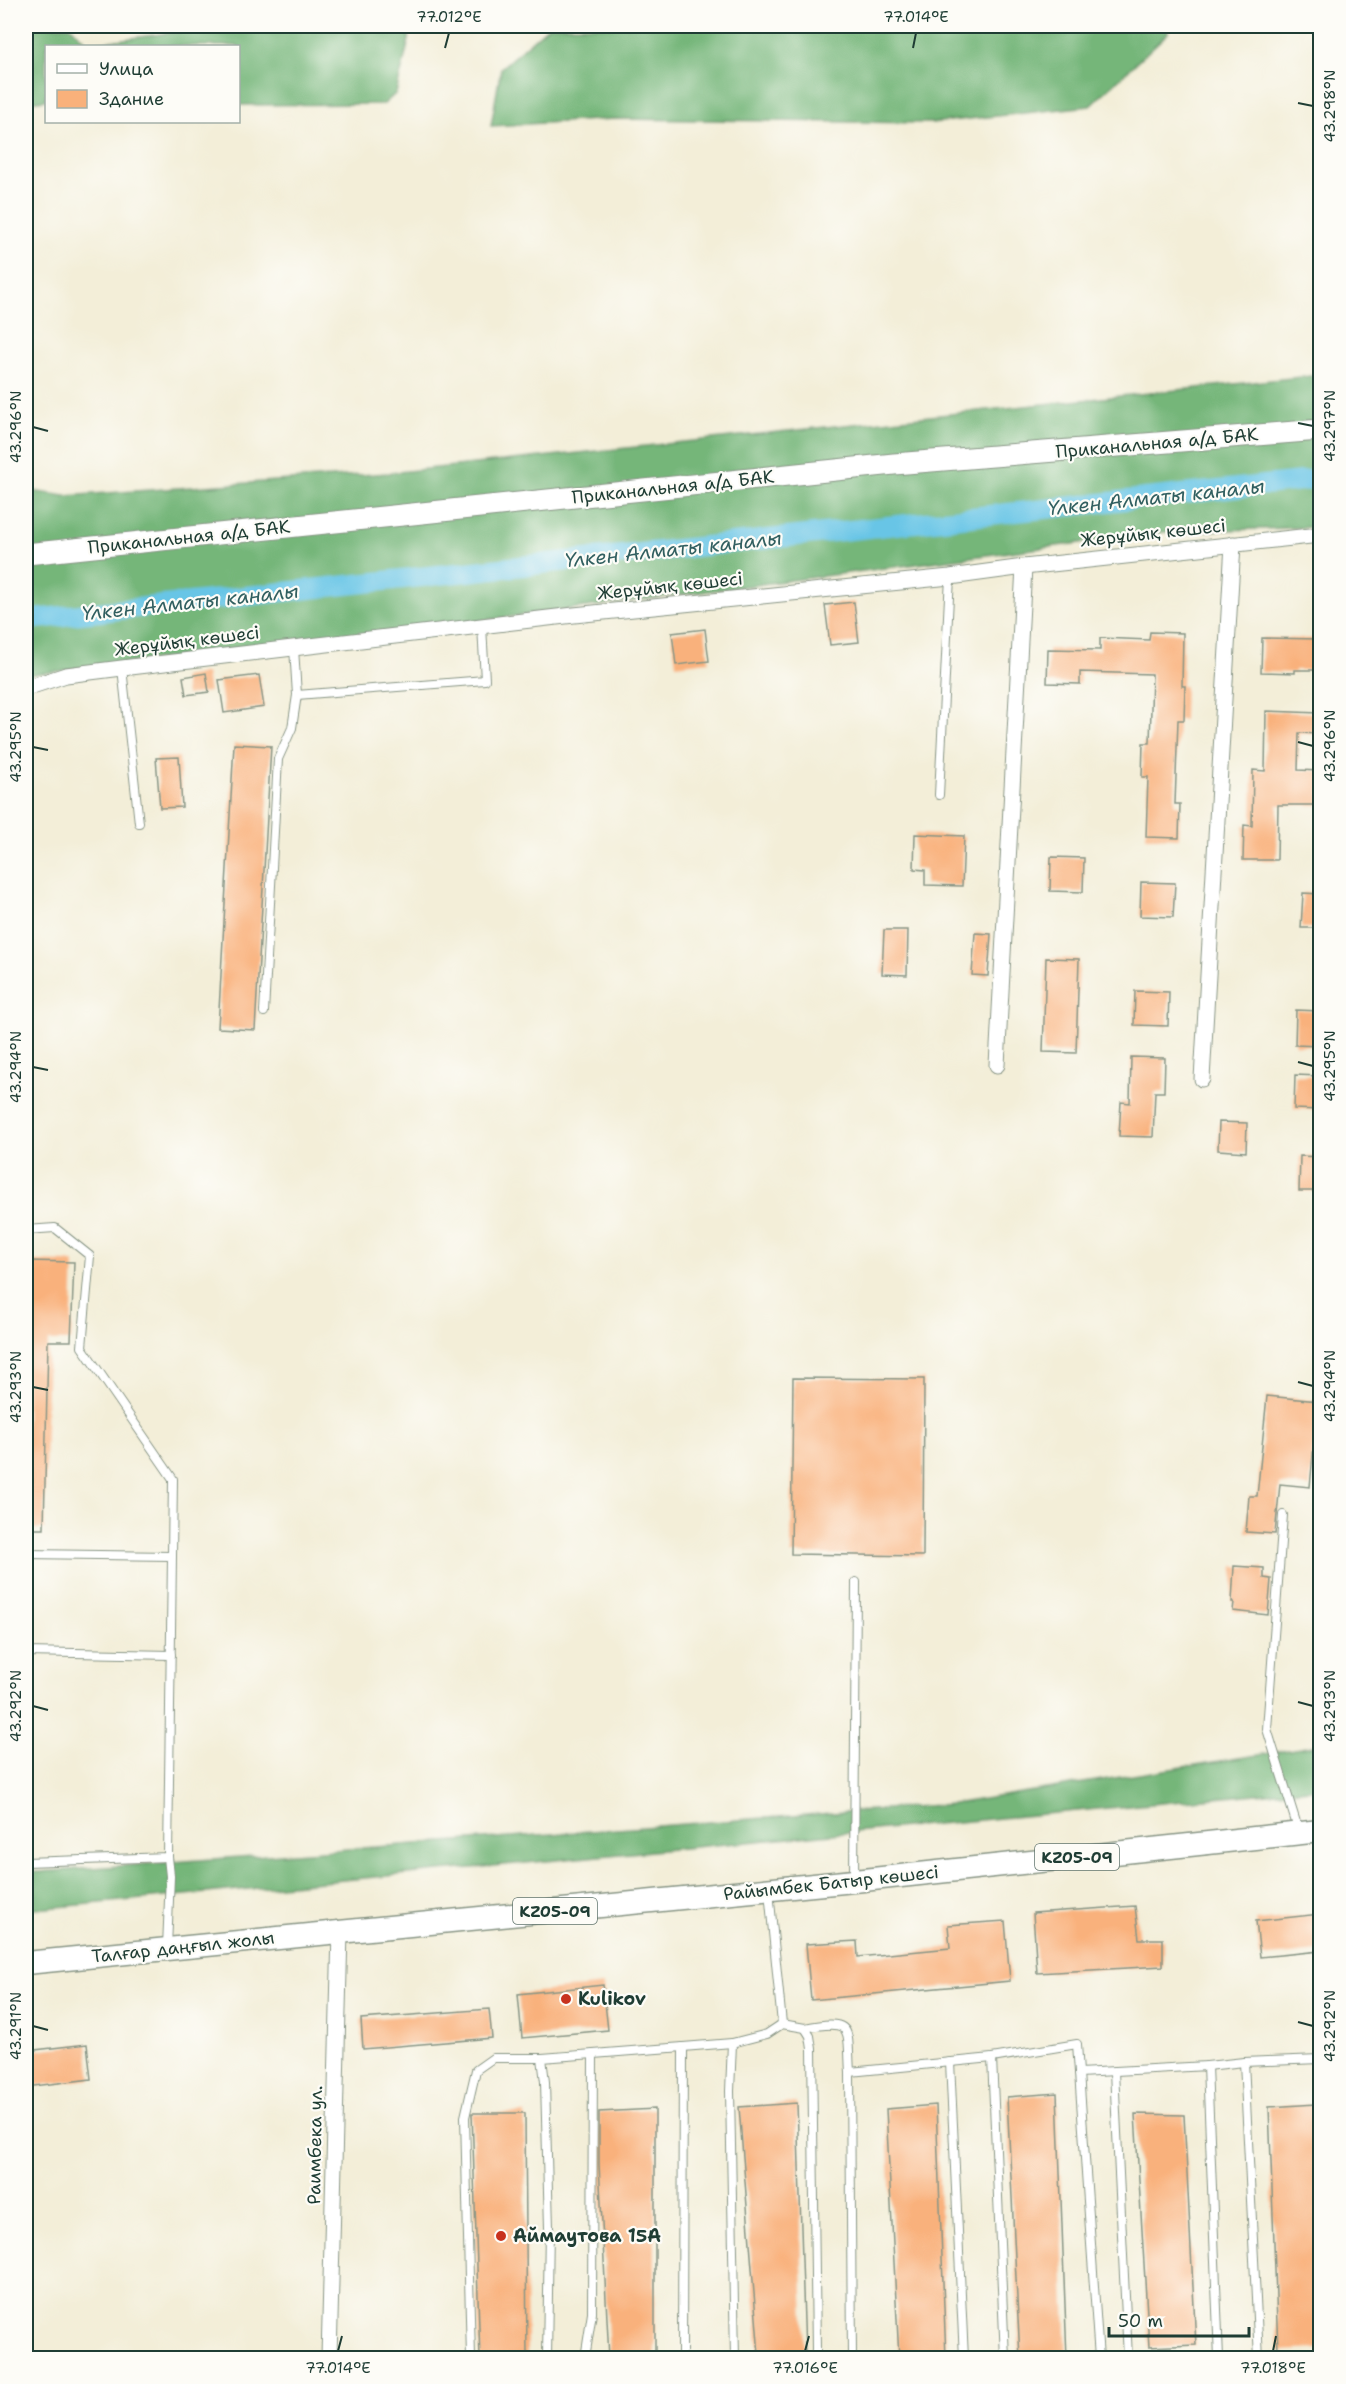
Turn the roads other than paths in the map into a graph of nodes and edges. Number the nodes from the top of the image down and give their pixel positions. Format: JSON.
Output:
{"nodes":[{"id":1,"x":1320,"y":430,"type":"edge"},
{"id":2,"x":1320,"y":535,"type":"edge"},
{"id":3,"x":1233,"y":544,"type":"junction"},
{"id":4,"x":26,"y":554,"type":"edge"},
{"id":5,"x":1024,"y":567,"type":"junction"},
{"id":6,"x":950,"y":577,"type":"junction"},
{"id":7,"x":482,"y":626,"type":"junction"},
{"id":8,"x":294,"y":648,"type":"junction"},
{"id":9,"x":122,"y":668,"type":"junction"},
{"id":10,"x":26,"y":688,"type":"edge"},
{"id":11,"x":297,"y":695,"type":"junction"},
{"id":12,"x":939,"y":795,"type":"dead end"},
{"id":13,"x":140,"y":823,"type":"dead end"},
{"id":14,"x":264,"y":1012,"type":"dead end"},
{"id":15,"x":997,"y":1065,"type":"dead end"},
{"id":16,"x":1202,"y":1079,"type":"dead end"},
{"id":17,"x":26,"y":1230,"type":"edge"},
{"id":18,"x":1283,"y":1515,"type":"dead end"},
{"id":19,"x":26,"y":1554,"type":"edge"},
{"id":20,"x":172,"y":1556,"type":"junction"},
{"id":21,"x":856,"y":1582,"type":"dead end"},
{"id":22,"x":26,"y":1652,"type":"edge"},
{"id":23,"x":171,"y":1655,"type":"junction"},
{"id":24,"x":1310,"y":1832,"type":"edge"},
{"id":25,"x":168,"y":1857,"type":"junction"},
{"id":26,"x":26,"y":1862,"type":"edge"},
{"id":27,"x":854,"y":1881,"type":"junction"},
{"id":28,"x":769,"y":1889,"type":"junction"},
{"id":29,"x":340,"y":1932,"type":"junction"},
{"id":30,"x":167,"y":1949,"type":"junction"},
{"id":31,"x":26,"y":1963,"type":"edge"},
{"id":32,"x":782,"y":2024,"type":"junction"},
{"id":33,"x":805,"y":2028,"type":"junction"},
{"id":34,"x":732,"y":2043,"type":"junction"},
{"id":35,"x":683,"y":2047,"type":"junction"},
{"id":36,"x":593,"y":2054,"type":"junction"},
{"id":37,"x":542,"y":2058,"type":"junction"},
{"id":38,"x":992,"y":2058,"type":"junction"},
{"id":39,"x":1320,"y":2059,"type":"edge"},
{"id":40,"x":950,"y":2062,"type":"junction"},
{"id":41,"x":1244,"y":2062,"type":"junction"},
{"id":42,"x":1207,"y":2066,"type":"junction"},
{"id":43,"x":1114,"y":2071,"type":"junction"},
{"id":44,"x":850,"y":2072,"type":"junction"},
{"id":45,"x":1079,"y":2073,"type":"junction"},
{"id":46,"x":1320,"y":2355,"type":"edge"},
{"id":47,"x":329,"y":2358,"type":"edge"},
{"id":48,"x":471,"y":2358,"type":"edge"},
{"id":49,"x":547,"y":2358,"type":"edge"},
{"id":50,"x":585,"y":2358,"type":"edge"},
{"id":51,"x":682,"y":2358,"type":"edge"},
{"id":52,"x":735,"y":2358,"type":"edge"},
{"id":53,"x":814,"y":2358,"type":"edge"},
{"id":54,"x":852,"y":2358,"type":"edge"},
{"id":55,"x":964,"y":2358,"type":"edge"},
{"id":56,"x":1005,"y":2358,"type":"edge"},
{"id":57,"x":1099,"y":2358,"type":"edge"},
{"id":58,"x":1128,"y":2358,"type":"edge"},
{"id":59,"x":1220,"y":2358,"type":"edge"}],
"edges":[{"from":1,"to":4,"type":"street","name":"Приканальная а/д БАК"},
{"from":2,"to":3,"type":"street","name":"Жерұйық көшесі"},
{"from":3,"to":5,"type":"street","name":"Жерұйық көшесі"},
{"from":3,"to":16,"type":"street"},
{"from":5,"to":6,"type":"street","name":"Жерұйық көшесі"},
{"from":5,"to":15,"type":"street"},
{"from":6,"to":7,"type":"street","name":"Жерұйық көшесі"},
{"from":6,"to":12,"type":"lane"},
{"from":7,"to":8,"type":"street","name":"Жерұйық көшесі"},
{"from":7,"to":11,"type":"lane"},
{"from":8,"to":9,"type":"street","name":"Жерұйық көшесі"},
{"from":8,"to":11,"type":"lane"},
{"from":9,"to":10,"type":"street","name":"Жерұйық көшесі"},
{"from":9,"to":13,"type":"lane"},
{"from":11,"to":14,"type":"lane"},
{"from":17,"to":20,"type":"lane"},
{"from":18,"to":24,"type":"lane"},
{"from":19,"to":20,"type":"lane"},
{"from":20,"to":23,"type":"lane"},
{"from":21,"to":27,"type":"lane"},
{"from":22,"to":23,"type":"lane"},
{"from":23,"to":25,"type":"lane"},
{"from":24,"to":27,"type":"main road","name":"Райымбек Батыр көшесі","number":"KZ05-09"},
{"from":25,"to":26,"type":"lane"},
{"from":25,"to":30,"type":"lane"},
{"from":27,"to":28,"type":"main road","name":"Райымбек Батыр көшесі","number":"KZ05-09"},
{"from":28,"to":29,"type":"main road","name":"Райымбек Батыр көшесі","number":"KZ05-09"},
{"from":28,"to":32,"type":"lane"},
{"from":29,"to":30,"type":"main road","name":"Талғар даңғыл жолы","number":"KZ05-09"},
{"from":29,"to":47,"type":"street","name":"Раимбека ул."},
{"from":30,"to":31,"type":"main road","name":"Талғар даңғыл жолы","number":"KZ05-09"},
{"from":32,"to":33,"type":"lane"},
{"from":32,"to":34,"type":"lane"},
{"from":33,"to":44,"type":"lane"},
{"from":33,"to":53,"type":"lane"},
{"from":34,"to":35,"type":"lane"},
{"from":34,"to":52,"type":"lane"},
{"from":35,"to":36,"type":"lane"},
{"from":35,"to":51,"type":"lane"},
{"from":36,"to":37,"type":"lane"},
{"from":36,"to":50,"type":"lane"},
{"from":37,"to":48,"type":"lane"},
{"from":37,"to":49,"type":"lane"},
{"from":38,"to":40,"type":"lane"},
{"from":38,"to":45,"type":"lane"},
{"from":38,"to":56,"type":"lane"},
{"from":39,"to":41,"type":"lane"},
{"from":40,"to":44,"type":"lane"},
{"from":40,"to":55,"type":"lane"},
{"from":41,"to":42,"type":"lane"},
{"from":41,"to":46,"type":"lane"},
{"from":42,"to":43,"type":"lane"},
{"from":42,"to":59,"type":"lane"},
{"from":43,"to":45,"type":"lane"},
{"from":43,"to":58,"type":"lane"},
{"from":44,"to":54,"type":"lane"},
{"from":45,"to":57,"type":"lane"}]}
